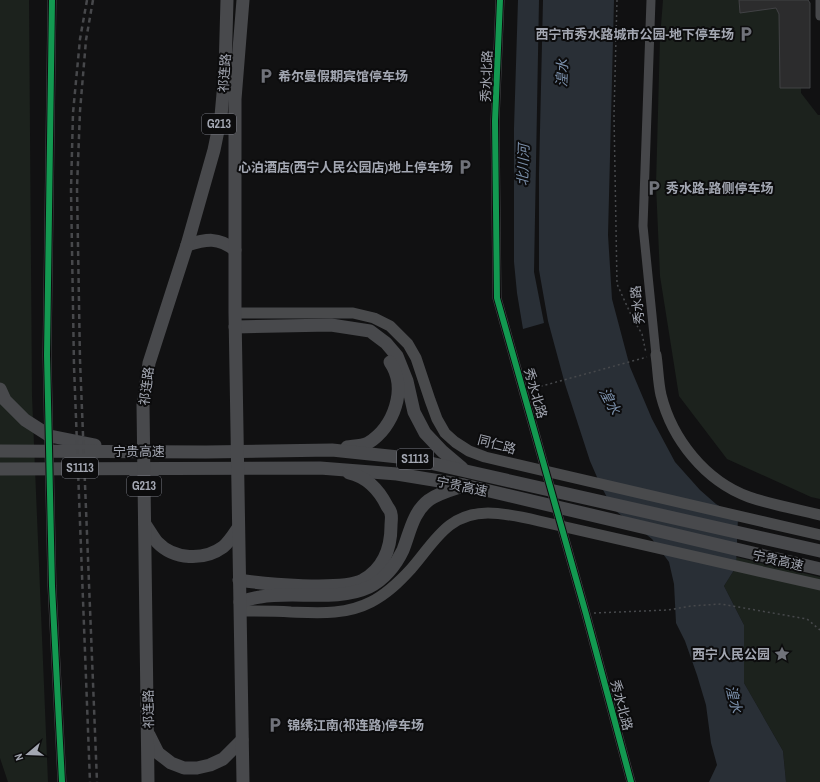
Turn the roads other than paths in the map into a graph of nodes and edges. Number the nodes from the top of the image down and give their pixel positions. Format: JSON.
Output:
{"nodes":[{"id":1,"x":52,"y":0,"type":"edge"},
{"id":2,"x":227,"y":0,"type":"edge"},
{"id":3,"x":243,"y":0,"type":"edge"},
{"id":4,"x":500,"y":0,"type":"edge"},
{"id":5,"x":651,"y":0,"type":"edge"},
{"id":6,"x":820,"y":0,"type":"edge"},
{"id":7,"x":820,"y":16,"type":"edge"},
{"id":8,"x":187,"y":245,"type":"junction"},
{"id":9,"x":235,"y":250,"type":"junction"},
{"id":10,"x":235,"y":313,"type":"junction"},
{"id":11,"x":235,"y":332,"type":"junction"},
{"id":12,"x":651,"y":356,"type":"joint"},
{"id":13,"x":403,"y":382,"type":"junction"},
{"id":14,"x":0,"y":389,"type":"edge"},
{"id":15,"x":332,"y":450,"type":"junction"},
{"id":16,"x":0,"y":451,"type":"edge"},
{"id":17,"x":206,"y":452,"type":"junction"},
{"id":18,"x":320,"y":468,"type":"junction"},
{"id":19,"x":0,"y":469,"type":"edge"},
{"id":20,"x":465,"y":470,"type":"junction"},
{"id":21,"x":464,"y":485,"type":"junction"},
{"id":22,"x":820,"y":515,"type":"edge"},
{"id":23,"x":145,"y":524,"type":"junction"},
{"id":24,"x":238,"y":528,"type":"junction"},
{"id":25,"x":820,"y":535,"type":"edge"},
{"id":26,"x":820,"y":551,"type":"edge"},
{"id":27,"x":820,"y":570,"type":"edge"},
{"id":28,"x":239,"y":580,"type":"junction"},
{"id":29,"x":820,"y":585,"type":"edge"},
{"id":30,"x":240,"y":606,"type":"junction"},
{"id":31,"x":148,"y":734,"type":"junction"},
{"id":32,"x":242,"y":740,"type":"junction"},
{"id":33,"x":62,"y":782,"type":"edge"},
{"id":34,"x":148,"y":782,"type":"edge"},
{"id":35,"x":242,"y":782,"type":"edge"},
{"id":36,"x":631,"y":782,"type":"edge"}],
"edges":[{"from":1,"to":33,"type":"street"},
{"from":2,"to":8,"type":"highway","name":"祁连路","number":"G213"},
{"from":3,"to":9,"type":"highway","name":"祁连路","number":"G213"},
{"from":4,"to":36,"type":"street","name":"秀水北路"},
{"from":5,"to":12,"type":"street","name":"秀水路"},
{"from":6,"to":7,"type":"street"},
{"from":8,"to":9,"type":"highway"},
{"from":8,"to":23,"type":"highway","name":"祁连路","number":"G213"},
{"from":9,"to":10,"type":"highway","name":"祁连路","number":"G213"},
{"from":10,"to":11,"type":"highway","name":"祁连路","number":"G213"},
{"from":10,"to":25,"type":"main road","name":"同仁路"},
{"from":11,"to":13,"type":"highway"},
{"from":11,"to":24,"type":"highway","name":"祁连路","number":"G213"},
{"from":12,"to":22,"type":"main road","name":"秀水路"},
{"from":13,"to":15,"type":"highway"},
{"from":13,"to":20,"type":"highway"},
{"from":14,"to":17,"type":"highway"},
{"from":15,"to":17,"type":"highway","name":"宁贵高速","number":"S1113"},
{"from":15,"to":20,"type":"highway","name":"宁贵高速","number":"S1113"},
{"from":16,"to":17,"type":"highway","name":"宁贵高速","number":"S1113"},
{"from":18,"to":19,"type":"highway","name":"宁贵高速","number":"S1113"},
{"from":18,"to":21,"type":"highway","name":"宁贵高速","number":"S1113"},
{"from":18,"to":28,"type":"highway"},
{"from":20,"to":26,"type":"highway","name":"宁贵高速","number":"S1113"},
{"from":21,"to":27,"type":"highway","name":"宁贵高速","number":"S1113"},
{"from":21,"to":30,"type":"highway"},
{"from":23,"to":24,"type":"highway"},
{"from":23,"to":31,"type":"highway","name":"祁连路","number":"G213"},
{"from":24,"to":28,"type":"highway","name":"祁连路","number":"G213"},
{"from":28,"to":30,"type":"highway","name":"祁连路","number":"G213"},
{"from":29,"to":30,"type":"main road"},
{"from":30,"to":32,"type":"highway","name":"祁连路","number":"G213"},
{"from":31,"to":32,"type":"highway"},
{"from":31,"to":34,"type":"highway","name":"祁连路","number":"G213"},
{"from":32,"to":35,"type":"highway","name":"祁连路","number":"G213"}]}
